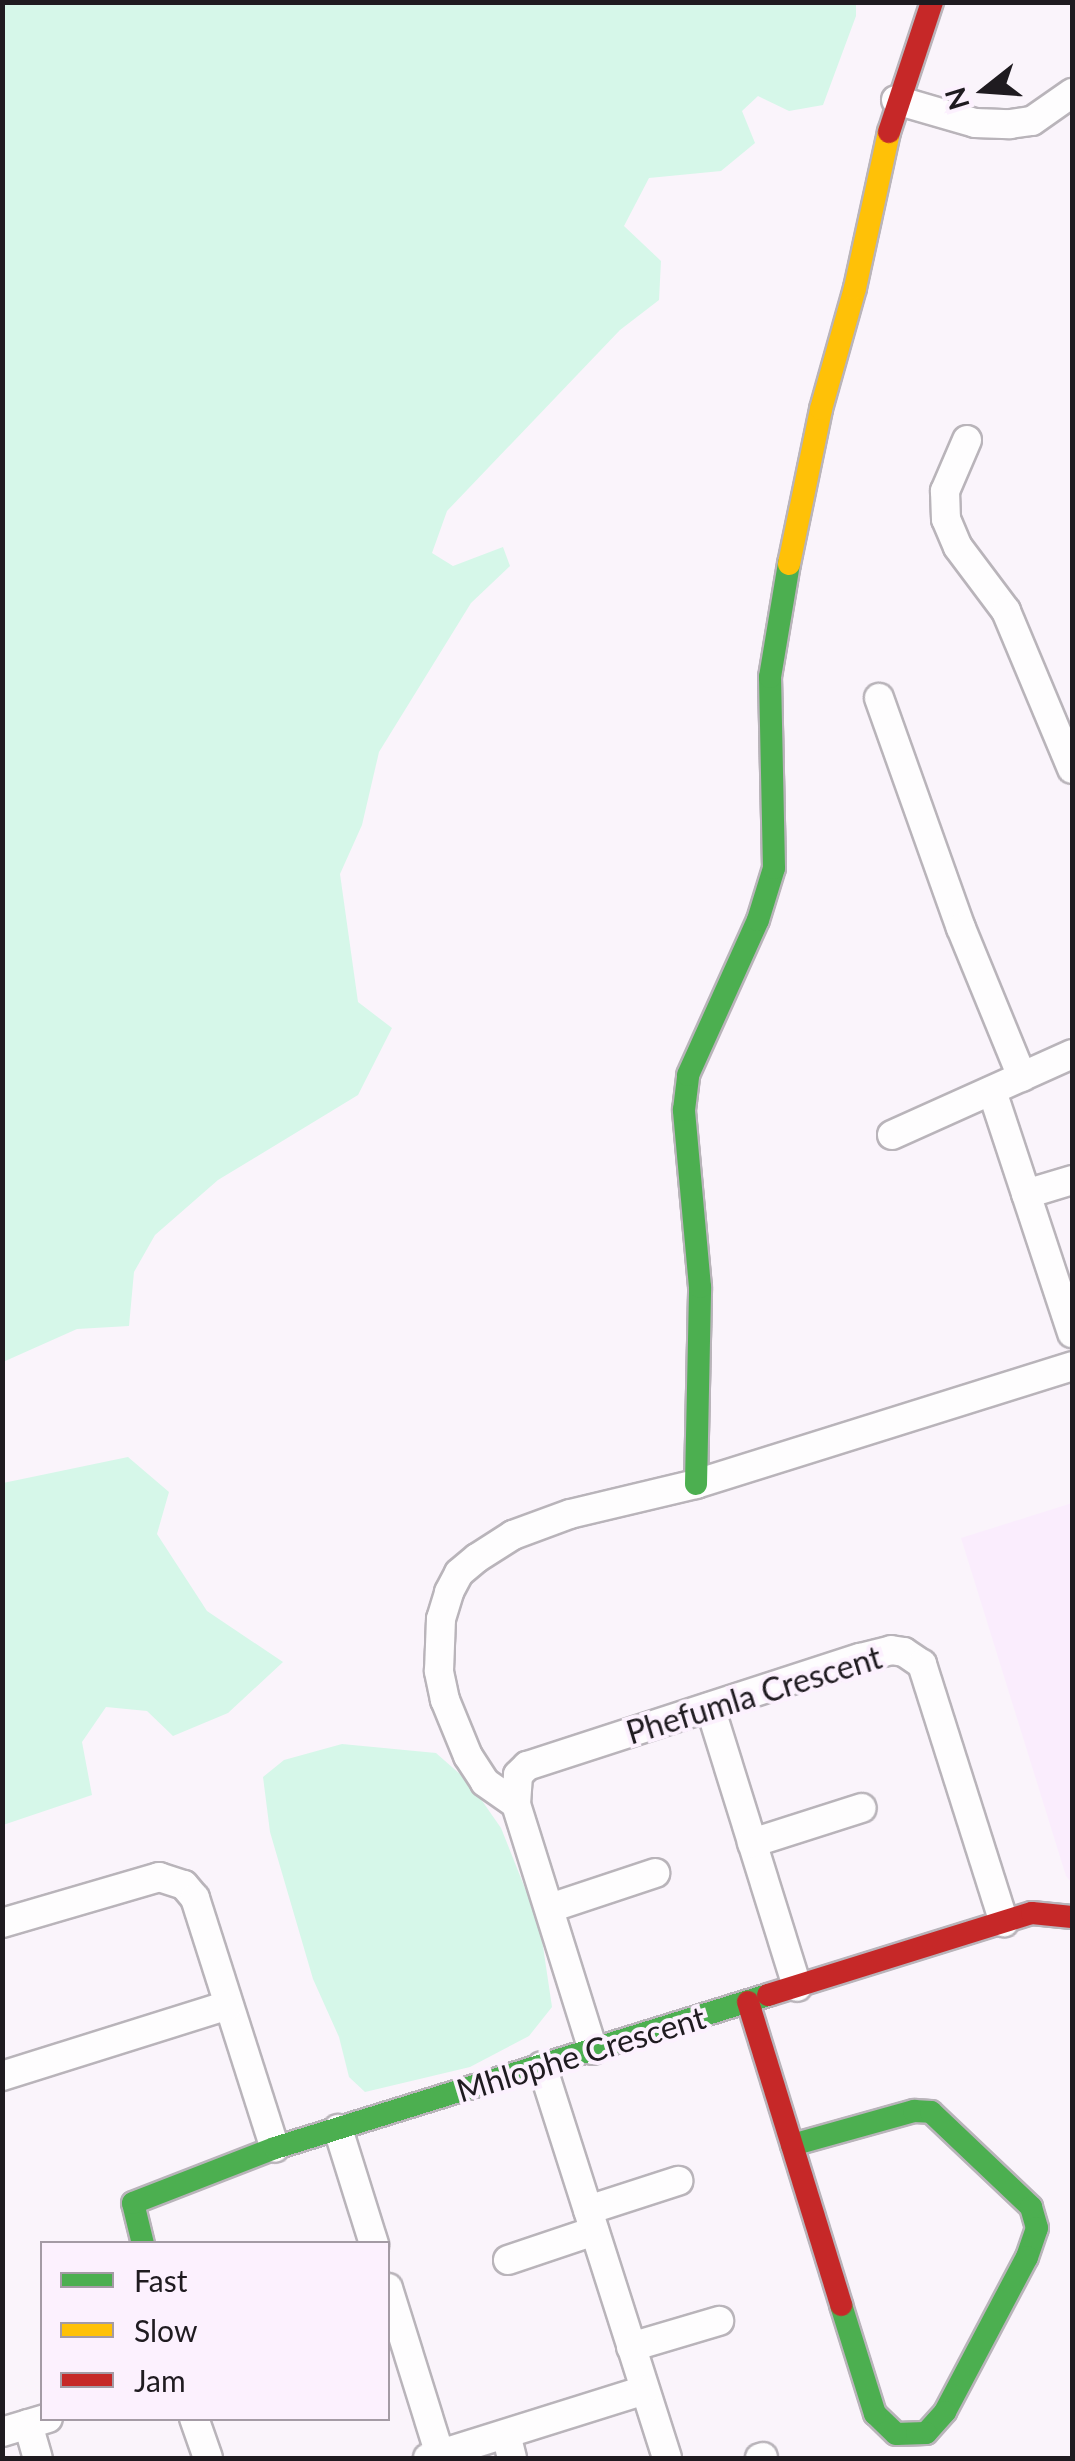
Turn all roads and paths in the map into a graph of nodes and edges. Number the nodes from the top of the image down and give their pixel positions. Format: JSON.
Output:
{"nodes":[{"id":1,"x":932,"y":2,"type":"edge"},
{"id":2,"x":1072,"y":93,"type":"edge"},
{"id":3,"x":896,"y":100,"type":"junction"},
{"id":4,"x":967,"y":440,"type":"dead end"},
{"id":5,"x":879,"y":698,"type":"dead end"},
{"id":6,"x":1072,"y":769,"type":"edge"},
{"id":7,"x":1072,"y":1054,"type":"edge"},
{"id":8,"x":1022,"y":1077,"type":"junction"},
{"id":9,"x":992,"y":1092,"type":"junction"},
{"id":10,"x":892,"y":1135,"type":"dead end"},
{"id":11,"x":1072,"y":1180,"type":"edge"},
{"id":12,"x":1026,"y":1194,"type":"junction"},
{"id":13,"x":1072,"y":1333,"type":"edge"},
{"id":14,"x":1072,"y":1366,"type":"edge"},
{"id":15,"x":696,"y":1484,"type":"junction"},
{"id":16,"x":710,"y":1707,"type":"junction"},
{"id":17,"x":516,"y":1804,"type":"junction"},
{"id":18,"x":862,"y":1808,"type":"dead end"},
{"id":19,"x":752,"y":1843,"type":"junction"},
{"id":20,"x":655,"y":1873,"type":"dead end"},
{"id":21,"x":550,"y":1908,"type":"junction"},
{"id":22,"x":1072,"y":1917,"type":"edge"},
{"id":23,"x":1004,"y":1922,"type":"junction"},
{"id":24,"x":2,"y":1923,"type":"edge"},
{"id":25,"x":797,"y":1987,"type":"junction"},
{"id":26,"x":748,"y":2002,"type":"junction"},
{"id":27,"x":228,"y":2004,"type":"junction"},
{"id":28,"x":593,"y":2050,"type":"junction"},
{"id":29,"x":542,"y":2066,"type":"junction"},
{"id":30,"x":2,"y":2076,"type":"edge"},
{"id":31,"x":338,"y":2129,"type":"junction"},
{"id":32,"x":792,"y":2145,"type":"junction"},
{"id":33,"x":275,"y":2148,"type":"junction"},
{"id":34,"x":678,"y":2181,"type":"dead end"},
{"id":35,"x":591,"y":2220,"type":"junction"},
{"id":36,"x":142,"y":2241,"type":"edge"},
{"id":37,"x":373,"y":2241,"type":"edge"},
{"id":38,"x":508,"y":2260,"type":"dead end"},
{"id":39,"x":390,"y":2299,"type":"edge"},
{"id":40,"x":719,"y":2321,"type":"dead end"},
{"id":41,"x":631,"y":2348,"type":"junction"},
{"id":42,"x":645,"y":2390,"type":"junction"},
{"id":43,"x":195,"y":2421,"type":"edge"},
{"id":44,"x":26,"y":2425,"type":"edge"},
{"id":45,"x":509,"y":2446,"type":"edge"},
{"id":46,"x":434,"y":2457,"type":"edge"},
{"id":47,"x":38,"y":2458,"type":"edge"},
{"id":48,"x":208,"y":2458,"type":"edge"},
{"id":49,"x":667,"y":2458,"type":"edge"}],
"edges":[{"from":1,"to":3,"type":"street"},
{"from":2,"to":3,"type":"street"},
{"from":3,"to":15,"type":"street"},
{"from":4,"to":6,"type":"street"},
{"from":5,"to":8,"type":"street"},
{"from":7,"to":8,"type":"street"},
{"from":8,"to":9,"type":"street"},
{"from":9,"to":10,"type":"street"},
{"from":9,"to":12,"type":"street"},
{"from":11,"to":12,"type":"street"},
{"from":12,"to":13,"type":"street"},
{"from":14,"to":15,"type":"street"},
{"from":15,"to":17,"type":"street"},
{"from":16,"to":17,"type":"street","name":"Phefumla Crescent"},
{"from":16,"to":19,"type":"street"},
{"from":16,"to":23,"type":"street","name":"Phefumla Crescent"},
{"from":17,"to":21,"type":"street"},
{"from":18,"to":19,"type":"street"},
{"from":19,"to":25,"type":"street"},
{"from":20,"to":21,"type":"street"},
{"from":21,"to":28,"type":"street"},
{"from":22,"to":23,"type":"street","name":"Mhlophe Crescent"},
{"from":23,"to":25,"type":"street","name":"Mhlophe Crescent"},
{"from":24,"to":27,"type":"street"},
{"from":25,"to":26,"type":"street","name":"Mhlophe Crescent"},
{"from":26,"to":28,"type":"street","name":"Mhlophe Crescent"},
{"from":26,"to":32,"type":"street"},
{"from":27,"to":30,"type":"street"},
{"from":27,"to":33,"type":"street"},
{"from":28,"to":29,"type":"street","name":"Mhlophe Crescent"},
{"from":29,"to":31,"type":"street","name":"Mhlophe Crescent"},
{"from":29,"to":35,"type":"street"},
{"from":31,"to":33,"type":"street","name":"Mhlophe Crescent"},
{"from":31,"to":37,"type":"street"},
{"from":32,"to":32,"type":"street"},
{"from":33,"to":36,"type":"street","name":"Mhlophe Crescent"},
{"from":34,"to":35,"type":"street"},
{"from":35,"to":38,"type":"street"},
{"from":35,"to":41,"type":"street"},
{"from":39,"to":46,"type":"street"},
{"from":40,"to":41,"type":"street"},
{"from":41,"to":42,"type":"street"},
{"from":42,"to":45,"type":"street"},
{"from":42,"to":49,"type":"street"},
{"from":43,"to":48,"type":"street"},
{"from":44,"to":47,"type":"street"},
{"from":45,"to":46,"type":"street"}]}
